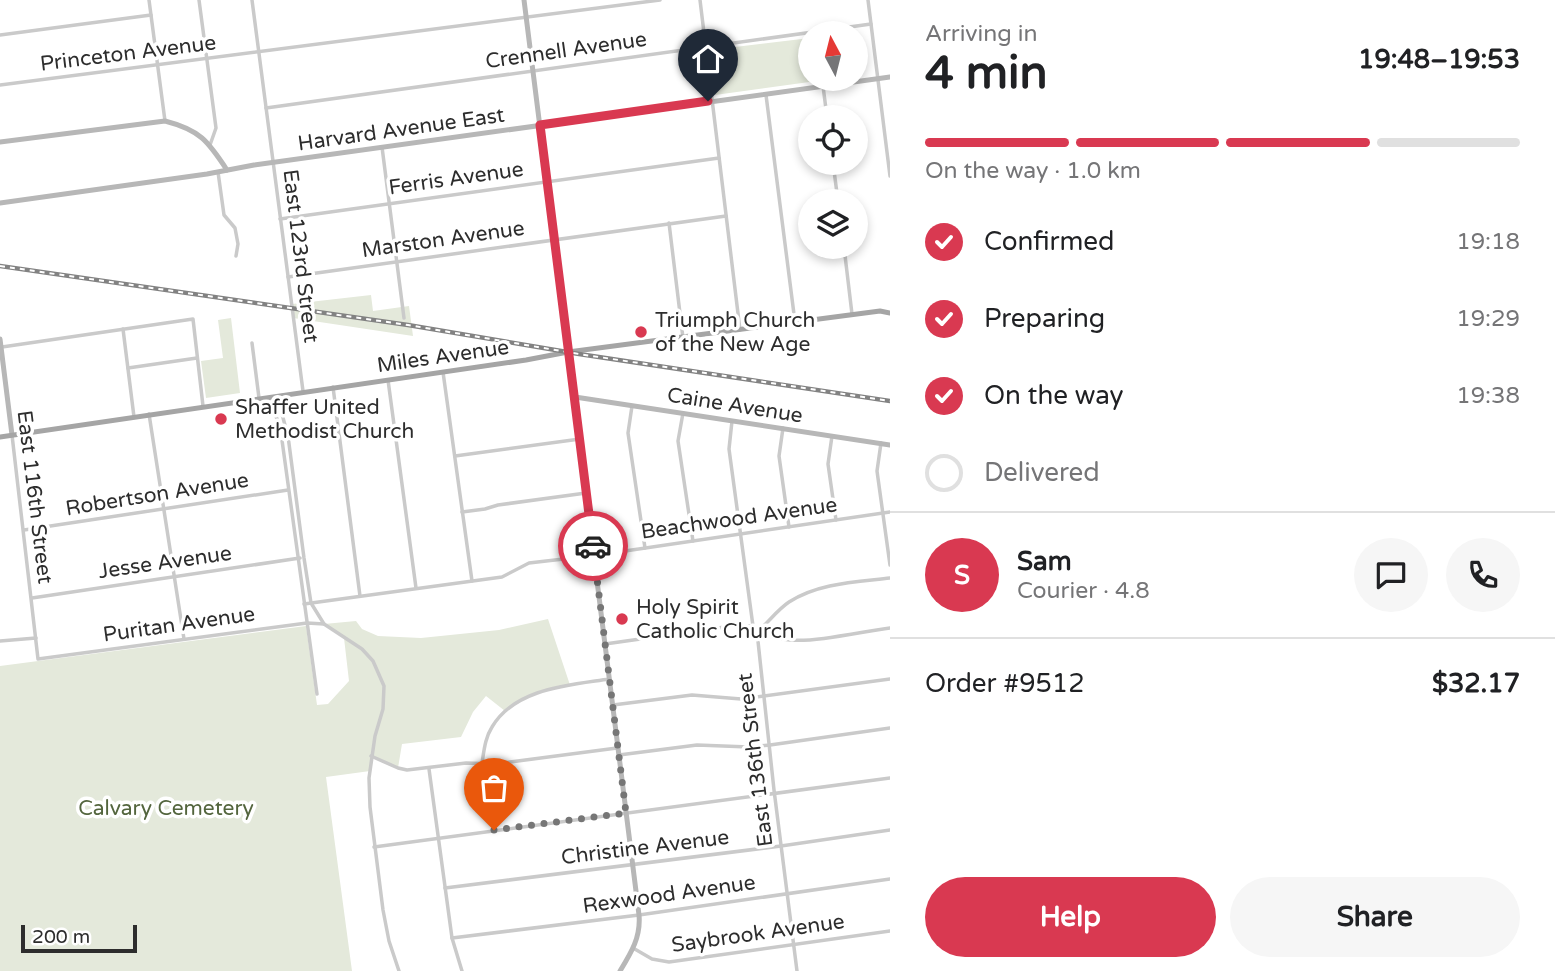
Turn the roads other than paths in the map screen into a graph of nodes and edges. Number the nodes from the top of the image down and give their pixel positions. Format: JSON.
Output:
{"nodes":[{"id":1,"x":149,"y":0,"type":"edge"},
{"id":2,"x":199,"y":0,"type":"edge"},
{"id":3,"x":252,"y":0,"type":"edge"},
{"id":4,"x":524,"y":0,"type":"edge"},
{"id":5,"x":660,"y":0,"type":"edge"},
{"id":6,"x":700,"y":0,"type":"edge"},
{"id":7,"x":868,"y":0,"type":"edge"},
{"id":8,"x":151,"y":15,"type":"junction"},
{"id":9,"x":526,"y":17,"type":"junction"},
{"id":10,"x":871,"y":24,"type":"junction"},
{"id":11,"x":0,"y":35,"type":"edge"},
{"id":12,"x":705,"y":46,"type":"junction"},
{"id":13,"x":259,"y":53,"type":"junction"},
{"id":14,"x":206,"y":59,"type":"junction"},
{"id":15,"x":157,"y":65,"type":"junction"},
{"id":16,"x":533,"y":71,"type":"junction"},
{"id":17,"x":890,"y":77,"type":"edge"},
{"id":18,"x":877,"y":79,"type":"junction"},
{"id":19,"x":868,"y":80,"type":"edge"},
{"id":20,"x":0,"y":85,"type":"edge"},
{"id":21,"x":798,"y":89,"type":"edge"},
{"id":22,"x":766,"y":93,"type":"junction"},
{"id":23,"x":712,"y":101,"type":"junction"},
{"id":24,"x":266,"y":108,"type":"junction"},
{"id":25,"x":165,"y":121,"type":"junction"},
{"id":26,"x":540,"y":125,"type":"junction"},
{"id":27,"x":0,"y":141,"type":"edge"},
{"id":28,"x":210,"y":145,"type":"junction"},
{"id":29,"x":382,"y":147,"type":"junction"},
{"id":30,"x":719,"y":158,"type":"junction"},
{"id":31,"x":273,"y":163,"type":"junction"},
{"id":32,"x":227,"y":170,"type":"junction"},
{"id":33,"x":218,"y":172,"type":"junction"},
{"id":34,"x":890,"y":176,"type":"edge"},
{"id":35,"x":547,"y":182,"type":"junction"},
{"id":36,"x":0,"y":203,"type":"edge"},
{"id":37,"x":390,"y":204,"type":"junction"},
{"id":38,"x":726,"y":216,"type":"junction"},
{"id":39,"x":280,"y":219,"type":"junction"},
{"id":40,"x":669,"y":223,"type":"junction"},
{"id":41,"x":554,"y":239,"type":"junction"},
{"id":42,"x":236,"y":256,"type":"dead end"},
{"id":43,"x":845,"y":259,"type":"edge"},
{"id":44,"x":397,"y":262,"type":"junction"},
{"id":45,"x":288,"y":277,"type":"junction"},
{"id":46,"x":890,"y":313,"type":"edge"},
{"id":47,"x":852,"y":315,"type":"junction"},
{"id":48,"x":404,"y":318,"type":"dead end"},
{"id":49,"x":796,"y":322,"type":"junction"},
{"id":50,"x":123,"y":328,"type":"junction"},
{"id":51,"x":740,"y":330,"type":"junction"},
{"id":52,"x":0,"y":338,"type":"edge"},
{"id":53,"x":683,"y":338,"type":"junction"},
{"id":54,"x":252,"y":343,"type":"dead end"},
{"id":55,"x":1,"y":347,"type":"edge"},
{"id":56,"x":568,"y":352,"type":"junction"},
{"id":57,"x":197,"y":358,"type":"junction"},
{"id":58,"x":128,"y":368,"type":"junction"},
{"id":59,"x":443,"y":372,"type":"junction"},
{"id":60,"x":388,"y":380,"type":"junction"},
{"id":61,"x":332,"y":387,"type":"junction"},
{"id":62,"x":303,"y":391,"type":"junction"},
{"id":63,"x":276,"y":396,"type":"junction"},
{"id":64,"x":267,"y":397,"type":"junction"},
{"id":65,"x":575,"y":397,"type":"junction"},
{"id":66,"x":259,"y":398,"type":"junction"},
{"id":67,"x":632,"y":406,"type":"junction"},
{"id":68,"x":203,"y":407,"type":"junction"},
{"id":69,"x":683,"y":413,"type":"junction"},
{"id":70,"x":149,"y":414,"type":"junction"},
{"id":71,"x":134,"y":417,"type":"junction"},
{"id":72,"x":732,"y":421,"type":"junction"},
{"id":73,"x":783,"y":428,"type":"junction"},
{"id":74,"x":12,"y":435,"type":"junction"},
{"id":75,"x":832,"y":436,"type":"junction"},
{"id":76,"x":0,"y":437,"type":"edge"},
{"id":77,"x":580,"y":439,"type":"junction"},
{"id":78,"x":881,"y":443,"type":"junction"},
{"id":79,"x":890,"y":444,"type":"edge"},
{"id":80,"x":455,"y":456,"type":"junction"},
{"id":81,"x":295,"y":489,"type":"junction"},
{"id":82,"x":289,"y":490,"type":"junction"},
{"id":83,"x":586,"y":493,"type":"junction"},
{"id":84,"x":164,"y":510,"type":"junction"},
{"id":85,"x":462,"y":512,"type":"junction"},
{"id":86,"x":890,"y":512,"type":"edge"},
{"id":87,"x":883,"y":513,"type":"junction"},
{"id":88,"x":836,"y":520,"type":"junction"},
{"id":89,"x":789,"y":527,"type":"junction"},
{"id":90,"x":24,"y":530,"type":"junction"},
{"id":91,"x":741,"y":534,"type":"junction"},
{"id":92,"x":693,"y":541,"type":"junction"},
{"id":93,"x":645,"y":548,"type":"junction"},
{"id":94,"x":594,"y":555,"type":"junction"},
{"id":95,"x":301,"y":558,"type":"junction"},
{"id":96,"x":890,"y":565,"type":"edge"},
{"id":97,"x":173,"y":576,"type":"junction"},
{"id":98,"x":890,"y":578,"type":"edge"},
{"id":99,"x":472,"y":581,"type":"junction"},
{"id":100,"x":416,"y":589,"type":"junction"},
{"id":101,"x":360,"y":596,"type":"junction"},
{"id":102,"x":32,"y":597,"type":"junction"},
{"id":103,"x":311,"y":603,"type":"junction"},
{"id":104,"x":304,"y":604,"type":"junction"},
{"id":105,"x":307,"y":623,"type":"junction"},
{"id":106,"x":324,"y":624,"type":"junction"},
{"id":107,"x":753,"y":626,"type":"junction"},
{"id":108,"x":890,"y":628,"type":"edge"},
{"id":109,"x":757,"y":632,"type":"junction"},
{"id":110,"x":37,"y":638,"type":"junction"},
{"id":111,"x":184,"y":639,"type":"junction"},
{"id":112,"x":0,"y":641,"type":"edge"},
{"id":113,"x":605,"y":644,"type":"junction"},
{"id":114,"x":38,"y":659,"type":"joint"},
{"id":115,"x":610,"y":679,"type":"junction"},
{"id":116,"x":890,"y":679,"type":"edge"},
{"id":117,"x":317,"y":694,"type":"dead end"},
{"id":118,"x":763,"y":697,"type":"junction"},
{"id":119,"x":613,"y":705,"type":"junction"},
{"id":120,"x":890,"y":728,"type":"edge"},
{"id":121,"x":769,"y":746,"type":"junction"},
{"id":122,"x":618,"y":748,"type":"junction"},
{"id":123,"x":619,"y":755,"type":"junction"},
{"id":124,"x":371,"y":756,"type":"junction"},
{"id":125,"x":482,"y":763,"type":"junction"},
{"id":126,"x":429,"y":769,"type":"junction"},
{"id":127,"x":890,"y":778,"type":"edge"},
{"id":128,"x":775,"y":794,"type":"junction"},
{"id":129,"x":626,"y":813,"type":"junction"},
{"id":130,"x":890,"y":830,"type":"edge"},
{"id":131,"x":438,"y":838,"type":"junction"},
{"id":132,"x":781,"y":846,"type":"junction"},
{"id":133,"x":374,"y":847,"type":"junction"},
{"id":134,"x":633,"y":865,"type":"junction"},
{"id":135,"x":890,"y":880,"type":"edge"},
{"id":136,"x":445,"y":888,"type":"junction"},
{"id":137,"x":788,"y":894,"type":"junction"},
{"id":138,"x":639,"y":915,"type":"junction"},
{"id":139,"x":890,"y":931,"type":"edge"},
{"id":140,"x":452,"y":938,"type":"junction"},
{"id":141,"x":794,"y":944,"type":"junction"},
{"id":142,"x":633,"y":948,"type":"junction"},
{"id":143,"x":399,"y":971,"type":"edge"},
{"id":144,"x":462,"y":971,"type":"edge"},
{"id":145,"x":620,"y":971,"type":"edge"},
{"id":146,"x":797,"y":971,"type":"edge"}],
"edges":[{"from":1,"to":8,"type":"street"},
{"from":2,"to":14,"type":"street"},
{"from":3,"to":13,"type":"street","name":"East 123rd Street"},
{"from":4,"to":9,"type":"street"},
{"from":5,"to":9,"type":"street","name":"Princeton Avenue"},
{"from":6,"to":12,"type":"street"},
{"from":7,"to":10,"type":"street"},
{"from":8,"to":11,"type":"street"},
{"from":8,"to":15,"type":"street"},
{"from":9,"to":13,"type":"street","name":"Princeton Avenue"},
{"from":9,"to":16,"type":"street"},
{"from":10,"to":12,"type":"street","name":"Crennell Avenue"},
{"from":10,"to":18,"type":"street"},
{"from":12,"to":16,"type":"street","name":"Crennell Avenue"},
{"from":12,"to":23,"type":"street"},
{"from":13,"to":14,"type":"street","name":"Princeton Avenue"},
{"from":13,"to":24,"type":"street","name":"East 123rd Street"},
{"from":14,"to":15,"type":"street","name":"Princeton Avenue"},
{"from":14,"to":28,"type":"street"},
{"from":15,"to":20,"type":"street","name":"Princeton Avenue"},
{"from":15,"to":25,"type":"street"},
{"from":16,"to":24,"type":"street","name":"Crennell Avenue"},
{"from":16,"to":26,"type":"street"},
{"from":17,"to":18,"type":"street","name":"Harvard Avenue East"},
{"from":18,"to":19,"type":"street","name":"Harvard Avenue East"},
{"from":18,"to":34,"type":"street"},
{"from":21,"to":22,"type":"street","name":"Harvard Avenue East"},
{"from":22,"to":23,"type":"street","name":"Harvard Avenue East"},
{"from":22,"to":49,"type":"street"},
{"from":23,"to":26,"type":"street","name":"Harvard Avenue East"},
{"from":23,"to":30,"type":"street"},
{"from":24,"to":31,"type":"street","name":"East 123rd Street"},
{"from":25,"to":27,"type":"street"},
{"from":25,"to":28,"type":"street"},
{"from":26,"to":29,"type":"street","name":"Harvard Avenue East"},
{"from":26,"to":35,"type":"street"},
{"from":28,"to":32,"type":"street"},
{"from":29,"to":31,"type":"street","name":"Harvard Avenue East"},
{"from":29,"to":37,"type":"street"},
{"from":30,"to":35,"type":"street","name":"Ferris Avenue"},
{"from":30,"to":38,"type":"street"},
{"from":31,"to":32,"type":"street","name":"Harvard Avenue East"},
{"from":31,"to":39,"type":"street","name":"East 123rd Street"},
{"from":32,"to":33,"type":"street","name":"Harvard Avenue East"},
{"from":33,"to":36,"type":"street","name":"Harvard Avenue East"},
{"from":33,"to":42,"type":"street"},
{"from":35,"to":37,"type":"street","name":"Ferris Avenue"},
{"from":35,"to":41,"type":"street"},
{"from":37,"to":39,"type":"street","name":"Ferris Avenue"},
{"from":37,"to":44,"type":"street"},
{"from":38,"to":40,"type":"street","name":"Marston Avenue"},
{"from":38,"to":51,"type":"street"},
{"from":39,"to":45,"type":"street","name":"East 123rd Street"},
{"from":40,"to":41,"type":"street","name":"Marston Avenue"},
{"from":40,"to":53,"type":"street"},
{"from":41,"to":44,"type":"street","name":"Marston Avenue"},
{"from":41,"to":56,"type":"street"},
{"from":43,"to":47,"type":"street"},
{"from":44,"to":45,"type":"street","name":"Marston Avenue"},
{"from":44,"to":48,"type":"street"},
{"from":45,"to":62,"type":"street","name":"East 123rd Street"},
{"from":46,"to":47,"type":"main road","name":"Miles Avenue"},
{"from":47,"to":49,"type":"main road","name":"Miles Avenue"},
{"from":49,"to":51,"type":"main road","name":"Miles Avenue"},
{"from":50,"to":55,"type":"street"},
{"from":50,"to":57,"type":"street"},
{"from":50,"to":58,"type":"street"},
{"from":51,"to":53,"type":"main road","name":"Miles Avenue"},
{"from":52,"to":55,"type":"street","name":"East 116th Street"},
{"from":53,"to":56,"type":"main road","name":"Miles Avenue"},
{"from":54,"to":66,"type":"street"},
{"from":55,"to":74,"type":"street","name":"East 116th Street"},
{"from":56,"to":59,"type":"main road","name":"Miles Avenue"},
{"from":56,"to":65,"type":"street"},
{"from":57,"to":58,"type":"street"},
{"from":57,"to":68,"type":"street"},
{"from":58,"to":71,"type":"street"},
{"from":59,"to":60,"type":"main road","name":"Miles Avenue"},
{"from":59,"to":80,"type":"street"},
{"from":60,"to":61,"type":"main road","name":"Miles Avenue"},
{"from":60,"to":100,"type":"street"},
{"from":61,"to":62,"type":"main road","name":"Miles Avenue"},
{"from":61,"to":101,"type":"street"},
{"from":62,"to":63,"type":"main road","name":"Miles Avenue"},
{"from":63,"to":64,"type":"main road","name":"Miles Avenue"},
{"from":63,"to":81,"type":"street"},
{"from":64,"to":66,"type":"main road","name":"Miles Avenue"},
{"from":64,"to":82,"type":"street"},
{"from":65,"to":67,"type":"street","name":"Caine Avenue"},
{"from":65,"to":77,"type":"street"},
{"from":66,"to":68,"type":"main road","name":"Miles Avenue"},
{"from":67,"to":69,"type":"street","name":"Caine Avenue"},
{"from":67,"to":93,"type":"street"},
{"from":68,"to":70,"type":"main road","name":"Miles Avenue"},
{"from":69,"to":72,"type":"street","name":"Caine Avenue"},
{"from":69,"to":92,"type":"street"},
{"from":70,"to":71,"type":"main road","name":"Miles Avenue"},
{"from":70,"to":84,"type":"street"},
{"from":71,"to":74,"type":"main road","name":"Miles Avenue"},
{"from":72,"to":73,"type":"street","name":"Caine Avenue"},
{"from":72,"to":91,"type":"street","name":"East 136th Street"},
{"from":73,"to":75,"type":"street","name":"Caine Avenue"},
{"from":73,"to":89,"type":"street"},
{"from":74,"to":76,"type":"main road","name":"Miles Avenue"},
{"from":74,"to":90,"type":"street","name":"East 116th Street"},
{"from":75,"to":78,"type":"street","name":"Caine Avenue"},
{"from":75,"to":88,"type":"street"},
{"from":77,"to":80,"type":"street"},
{"from":77,"to":83,"type":"street"},
{"from":78,"to":79,"type":"street","name":"Caine Avenue"},
{"from":78,"to":87,"type":"street"},
{"from":80,"to":85,"type":"street"},
{"from":81,"to":82,"type":"street","name":"Robertson Avenue"},
{"from":81,"to":95,"type":"street"},
{"from":82,"to":84,"type":"street","name":"Robertson Avenue"},
{"from":82,"to":95,"type":"street"},
{"from":83,"to":85,"type":"street"},
{"from":83,"to":94,"type":"street"},
{"from":84,"to":90,"type":"street","name":"Robertson Avenue"},
{"from":84,"to":97,"type":"street"},
{"from":85,"to":99,"type":"street"},
{"from":86,"to":87,"type":"street","name":"Beachwood Avenue"},
{"from":87,"to":88,"type":"street","name":"Beachwood Avenue"},
{"from":87,"to":96,"type":"street"},
{"from":88,"to":89,"type":"street","name":"Beachwood Avenue"},
{"from":89,"to":91,"type":"street","name":"Beachwood Avenue"},
{"from":90,"to":102,"type":"street","name":"East 116th Street"},
{"from":91,"to":92,"type":"street","name":"Beachwood Avenue"},
{"from":91,"to":107,"type":"street","name":"East 136th Street"},
{"from":92,"to":93,"type":"street","name":"Beachwood Avenue"},
{"from":93,"to":94,"type":"street","name":"Beachwood Avenue"},
{"from":94,"to":99,"type":"street","name":"Beachwood Avenue"},
{"from":94,"to":113,"type":"street"},
{"from":95,"to":97,"type":"street","name":"Jesse Avenue"},
{"from":95,"to":103,"type":"street"},
{"from":95,"to":104,"type":"street"},
{"from":97,"to":102,"type":"street","name":"Jesse Avenue"},
{"from":97,"to":111,"type":"street"},
{"from":98,"to":109,"type":"street"},
{"from":99,"to":100,"type":"street","name":"Beachwood Avenue"},
{"from":100,"to":101,"type":"street","name":"Beachwood Avenue"},
{"from":101,"to":103,"type":"street","name":"Beachwood Avenue"},
{"from":102,"to":110,"type":"street","name":"East 116th Street"},
{"from":103,"to":104,"type":"street","name":"Beachwood Avenue"},
{"from":103,"to":106,"type":"street"},
{"from":104,"to":105,"type":"street"},
{"from":105,"to":106,"type":"street","name":"Puritan Avenue"},
{"from":105,"to":111,"type":"street","name":"Puritan Avenue"},
{"from":105,"to":117,"type":"street"},
{"from":106,"to":124,"type":"street"},
{"from":107,"to":109,"type":"street","name":"East 136th Street"},
{"from":107,"to":113,"type":"street"},
{"from":108,"to":109,"type":"street"},
{"from":109,"to":118,"type":"street","name":"East 136th Street"},
{"from":110,"to":112,"type":"street"},
{"from":110,"to":114,"type":"street","name":"East 116th Street"},
{"from":111,"to":114,"type":"street","name":"Puritan Avenue"},
{"from":113,"to":115,"type":"street"},
{"from":115,"to":119,"type":"street"},
{"from":115,"to":125,"type":"street"},
{"from":116,"to":118,"type":"street"},
{"from":118,"to":119,"type":"street"},
{"from":118,"to":121,"type":"street","name":"East 136th Street"},
{"from":119,"to":122,"type":"street"},
{"from":120,"to":121,"type":"street"},
{"from":121,"to":123,"type":"street"},
{"from":121,"to":128,"type":"street","name":"East 136th Street"},
{"from":122,"to":123,"type":"street"},
{"from":122,"to":125,"type":"street"},
{"from":123,"to":129,"type":"street"},
{"from":124,"to":126,"type":"street"},
{"from":124,"to":133,"type":"street"},
{"from":125,"to":126,"type":"street"},
{"from":126,"to":131,"type":"street"},
{"from":127,"to":128,"type":"street"},
{"from":128,"to":129,"type":"street"},
{"from":128,"to":132,"type":"street","name":"East 136th Street"},
{"from":129,"to":131,"type":"street"},
{"from":129,"to":134,"type":"street"},
{"from":130,"to":132,"type":"street","name":"Christine Avenue"},
{"from":131,"to":133,"type":"street"},
{"from":131,"to":136,"type":"street"},
{"from":132,"to":134,"type":"street","name":"Christine Avenue"},
{"from":132,"to":137,"type":"street","name":"East 136th Street"},
{"from":133,"to":143,"type":"street"},
{"from":134,"to":136,"type":"street","name":"Christine Avenue"},
{"from":134,"to":138,"type":"street"},
{"from":135,"to":137,"type":"street","name":"Rexwood Avenue"},
{"from":136,"to":140,"type":"street"},
{"from":137,"to":138,"type":"street","name":"Rexwood Avenue"},
{"from":137,"to":141,"type":"street","name":"East 136th Street"},
{"from":138,"to":140,"type":"street","name":"Rexwood Avenue"},
{"from":138,"to":142,"type":"street"},
{"from":139,"to":141,"type":"street","name":"Saybrook Avenue"},
{"from":140,"to":144,"type":"street"},
{"from":141,"to":142,"type":"street","name":"Saybrook Avenue"},
{"from":141,"to":146,"type":"street","name":"East 136th Street"},
{"from":142,"to":145,"type":"street"}]}
